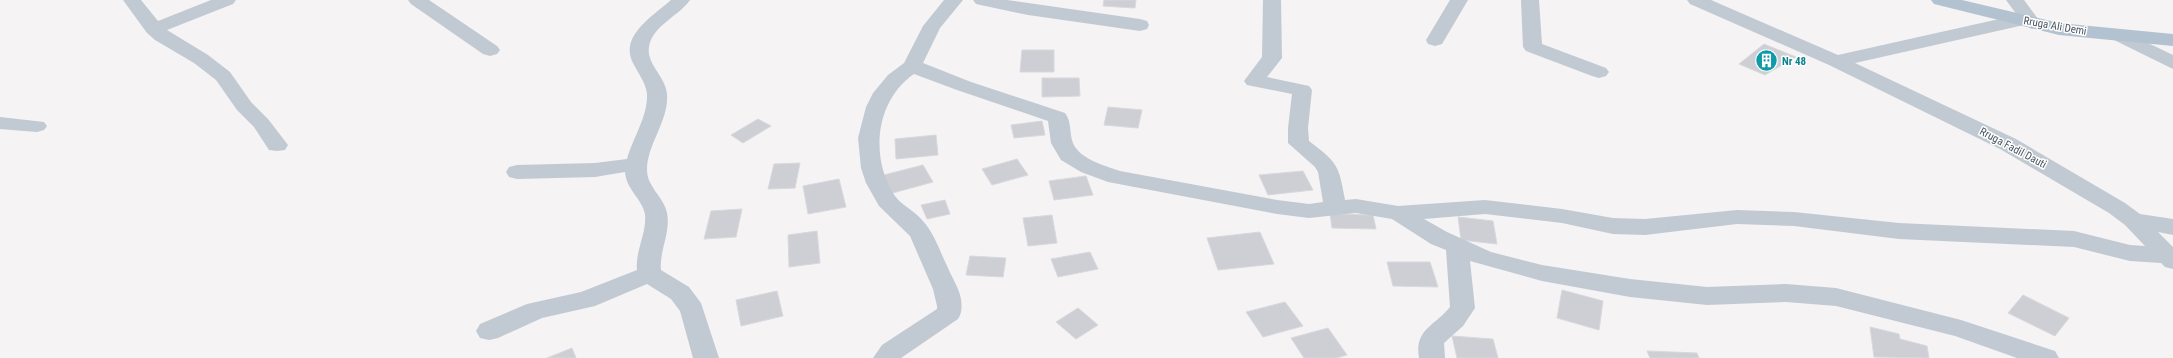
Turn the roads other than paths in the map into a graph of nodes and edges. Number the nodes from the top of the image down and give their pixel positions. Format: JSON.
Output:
{"nodes":[{"id":1,"x":132,"y":0,"type":"edge"},
{"id":2,"x":227,"y":0,"type":"edge"},
{"id":3,"x":449,"y":0,"type":"edge"},
{"id":4,"x":681,"y":0,"type":"edge"},
{"id":5,"x":954,"y":0,"type":"edge"},
{"id":6,"x":982,"y":0,"type":"edge"},
{"id":7,"x":1272,"y":0,"type":"edge"},
{"id":8,"x":1459,"y":0,"type":"edge"},
{"id":9,"x":1530,"y":0,"type":"edge"},
{"id":10,"x":1696,"y":0,"type":"edge"},
{"id":11,"x":1940,"y":0,"type":"edge"},
{"id":12,"x":2016,"y":0,"type":"edge"},
{"id":13,"x":423,"y":4,"type":"edge"},
{"id":14,"x":2026,"y":21,"type":"junction"},
{"id":15,"x":1140,"y":25,"type":"dead end"},
{"id":16,"x":154,"y":29,"type":"junction"},
{"id":17,"x":2121,"y":36,"type":"junction"},
{"id":18,"x":1435,"y":40,"type":"dead end"},
{"id":19,"x":2173,"y":40,"type":"edge"},
{"id":20,"x":490,"y":50,"type":"dead end"},
{"id":21,"x":1836,"y":61,"type":"junction"},
{"id":22,"x":2173,"y":63,"type":"edge"},
{"id":23,"x":912,"y":66,"type":"junction"},
{"id":24,"x":1599,"y":72,"type":"dead end"},
{"id":25,"x":0,"y":123,"type":"edge"},
{"id":26,"x":37,"y":126,"type":"dead end"},
{"id":27,"x":277,"y":146,"type":"dead end"},
{"id":28,"x":637,"y":164,"type":"junction"},
{"id":29,"x":517,"y":172,"type":"dead end"},
{"id":30,"x":1335,"y":208,"type":"junction"},
{"id":31,"x":1398,"y":213,"type":"junction"},
{"id":32,"x":2133,"y":220,"type":"junction"},
{"id":33,"x":2173,"y":227,"type":"edge"},
{"id":34,"x":1457,"y":246,"type":"junction"},
{"id":35,"x":2171,"y":258,"type":"edge"},
{"id":36,"x":650,"y":274,"type":"junction"},
{"id":37,"x":489,"y":331,"type":"dead end"},
{"id":38,"x":706,"y":358,"type":"edge"},
{"id":39,"x":886,"y":358,"type":"edge"},
{"id":40,"x":1432,"y":358,"type":"edge"},
{"id":41,"x":2046,"y":358,"type":"edge"}],
"edges":[{"from":1,"to":16,"type":"street"},
{"from":2,"to":16,"type":"street"},
{"from":3,"to":13,"type":"street"},
{"from":4,"to":28,"type":"street"},
{"from":5,"to":23,"type":"street"},
{"from":6,"to":15,"type":"street"},
{"from":7,"to":30,"type":"street"},
{"from":8,"to":18,"type":"street"},
{"from":9,"to":24,"type":"street"},
{"from":10,"to":21,"type":"street","name":"Rruga Fadil Dauti"},
{"from":11,"to":14,"type":"main road","name":"Rruga Ali Demi"},
{"from":12,"to":14,"type":"street"},
{"from":13,"to":20,"type":"street"},
{"from":14,"to":17,"type":"main road","name":"Rruga Ali Demi"},
{"from":14,"to":21,"type":"street"},
{"from":16,"to":27,"type":"street"},
{"from":17,"to":19,"type":"main road","name":"Rruga Ali Demi"},
{"from":17,"to":22,"type":"street"},
{"from":21,"to":32,"type":"street","name":"Rruga Fadil Dauti"},
{"from":23,"to":30,"type":"street"},
{"from":23,"to":39,"type":"street"},
{"from":25,"to":26,"type":"street"},
{"from":28,"to":29,"type":"street"},
{"from":28,"to":36,"type":"street"},
{"from":30,"to":31,"type":"street"},
{"from":31,"to":34,"type":"street"},
{"from":31,"to":35,"type":"street"},
{"from":32,"to":33,"type":"street"},
{"from":32,"to":35,"type":"street","name":"Rruga Fadil Dauti"},
{"from":34,"to":40,"type":"street"},
{"from":34,"to":41,"type":"street"},
{"from":36,"to":37,"type":"street"},
{"from":36,"to":38,"type":"street"}]}
